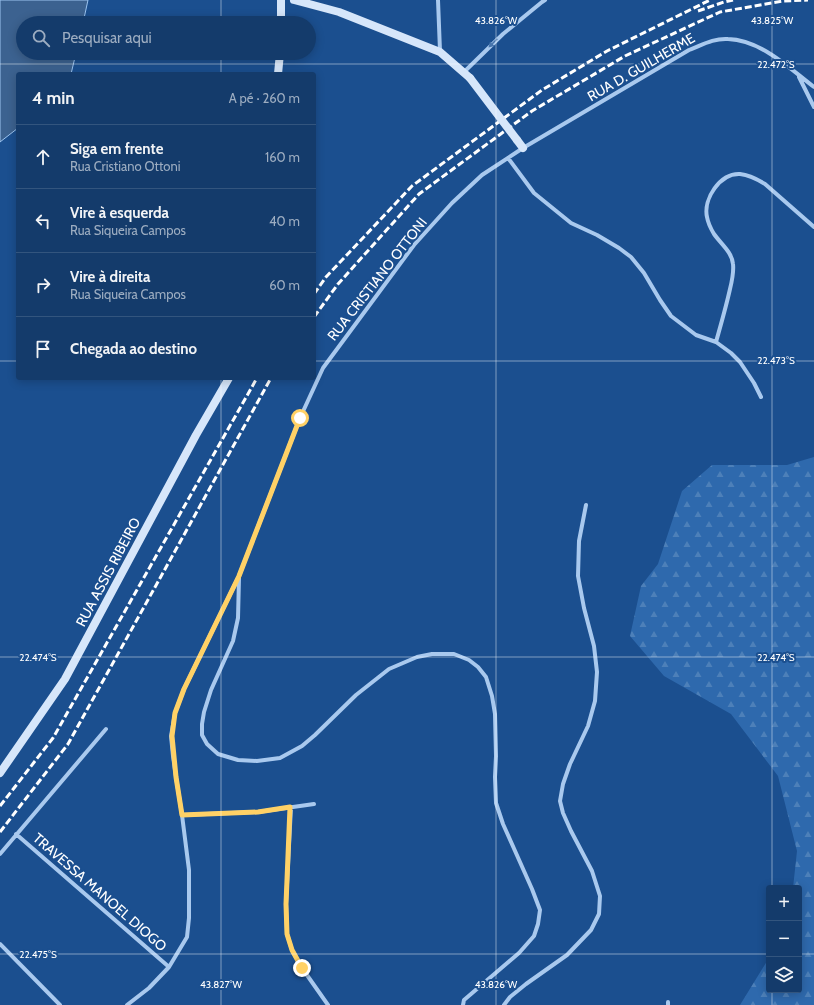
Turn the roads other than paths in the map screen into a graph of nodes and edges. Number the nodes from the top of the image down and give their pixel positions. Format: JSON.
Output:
{"nodes":[{"id":1,"x":281,"y":0,"type":"edge"},
{"id":2,"x":294,"y":0,"type":"edge"},
{"id":3,"x":438,"y":0,"type":"edge"},
{"id":4,"x":545,"y":0,"type":"edge"},
{"id":5,"x":281,"y":16,"type":"edge"},
{"id":6,"x":440,"y":52,"type":"junction"},
{"id":7,"x":279,"y":60,"type":"edge"},
{"id":8,"x":278,"y":72,"type":"edge"},
{"id":9,"x":467,"y":75,"type":"junction"},
{"id":10,"x":798,"y":75,"type":"junction"},
{"id":11,"x":814,"y":87,"type":"edge"},
{"id":12,"x":814,"y":107,"type":"edge"},
{"id":13,"x":523,"y":148,"type":"junction"},
{"id":14,"x":508,"y":158,"type":"junction"},
{"id":15,"x":814,"y":227,"type":"edge"},
{"id":16,"x":716,"y":342,"type":"junction"},
{"id":17,"x":228,"y":380,"type":"edge"},
{"id":18,"x":761,"y":397,"type":"dead end"},
{"id":19,"x":586,"y":505,"type":"dead end"},
{"id":20,"x":239,"y":576,"type":"junction"},
{"id":21,"x":106,"y":729,"type":"dead end"},
{"id":22,"x":0,"y":773,"type":"edge"},
{"id":23,"x":314,"y":804,"type":"dead end"},
{"id":24,"x":290,"y":807,"type":"junction"},
{"id":25,"x":182,"y":815,"type":"junction"},
{"id":26,"x":16,"y":834,"type":"junction"},
{"id":27,"x":0,"y":854,"type":"edge"},
{"id":28,"x":0,"y":944,"type":"edge"},
{"id":29,"x":169,"y":967,"type":"junction"},
{"id":30,"x":60,"y":1005,"type":"edge"},
{"id":31,"x":127,"y":1005,"type":"edge"},
{"id":32,"x":328,"y":1005,"type":"edge"},
{"id":33,"x":463,"y":1005,"type":"edge"},
{"id":34,"x":504,"y":1005,"type":"edge"}],
"edges":[{"from":1,"to":5,"type":"street"},
{"from":2,"to":6,"type":"street"},
{"from":3,"to":6,"type":"street"},
{"from":4,"to":9,"type":"street","one_way":true},
{"from":6,"to":9,"type":"street"},
{"from":7,"to":8,"type":"street"},
{"from":9,"to":13,"type":"street","bridge":true},
{"from":10,"to":11,"type":"street","name":"RUA D. GUILHERME"},
{"from":10,"to":12,"type":"street"},
{"from":10,"to":13,"type":"street","name":"RUA D. GUILHERME"},
{"from":13,"to":14,"type":"street","name":"RUA CRISTIANO OTTONI"},
{"from":14,"to":16,"type":"street"},
{"from":14,"to":20,"type":"street","name":"RUA CRISTIANO OTTONI"},
{"from":15,"to":16,"type":"street"},
{"from":16,"to":18,"type":"street"},
{"from":17,"to":22,"type":"street","name":"RUA ASSIS RIBEIRO"},
{"from":19,"to":34,"type":"street"},
{"from":20,"to":25,"type":"street","name":"RUA CRISTIANO OTTONI"},
{"from":20,"to":33,"type":"street"},
{"from":21,"to":26,"type":"street"},
{"from":23,"to":24,"type":"street"},
{"from":24,"to":25,"type":"street"},
{"from":24,"to":32,"type":"street"},
{"from":25,"to":29,"type":"street","name":"RUA CRISTIANO OTTONI"},
{"from":26,"to":27,"type":"street"},
{"from":26,"to":29,"type":"street","name":"TRAVESSA MANOEL DIOGO"},
{"from":28,"to":30,"type":"street"},
{"from":29,"to":31,"type":"street","name":"RUA CRISTIANO OTTONI"}]}
